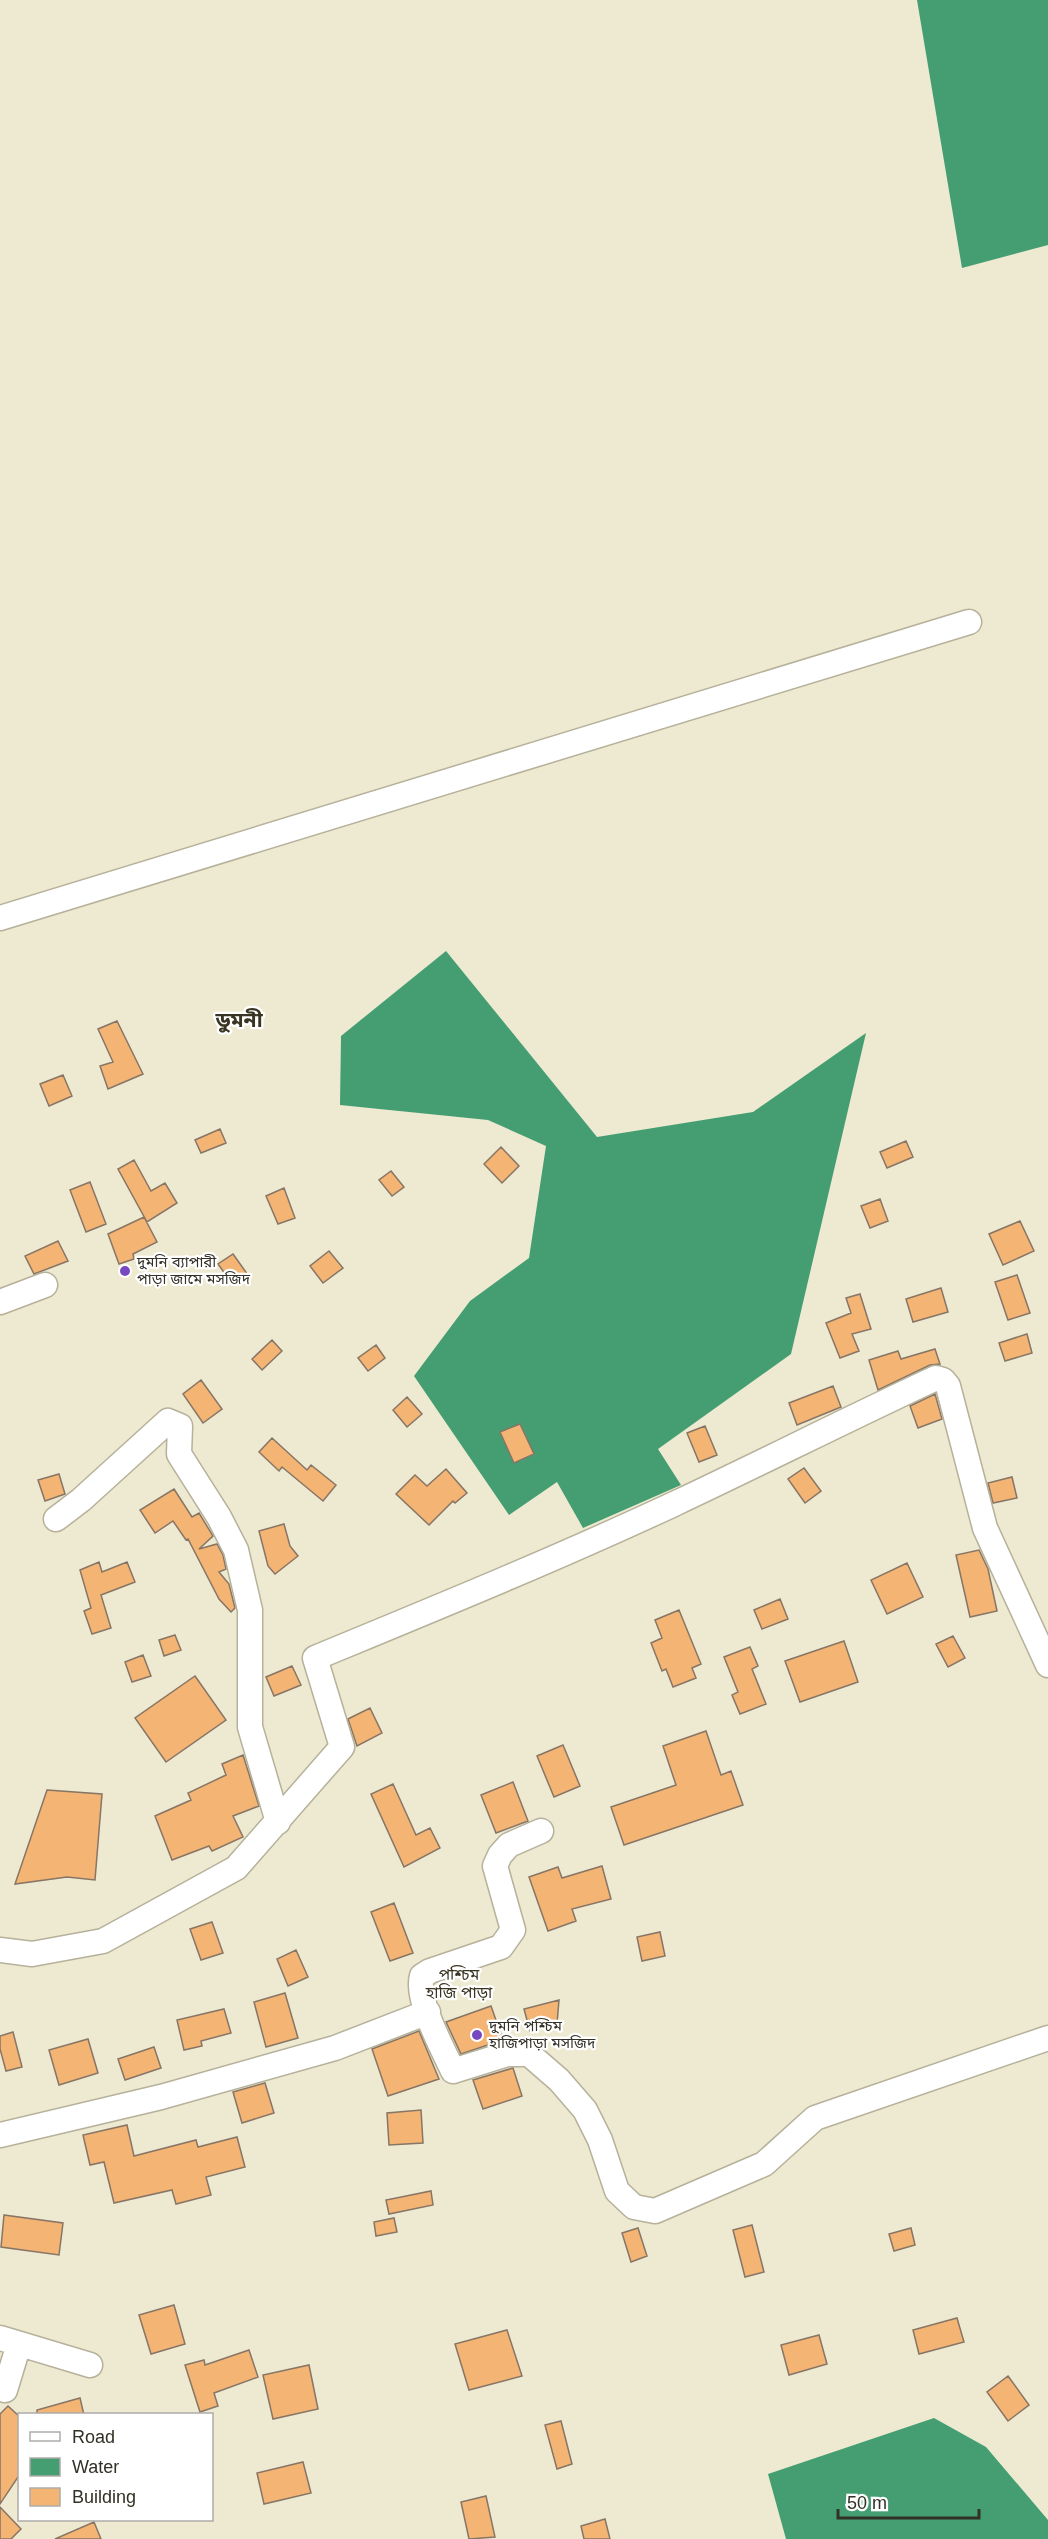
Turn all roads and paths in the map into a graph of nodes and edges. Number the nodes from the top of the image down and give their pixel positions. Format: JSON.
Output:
{"nodes":[{"id":1,"x":969,"y":622,"type":"dead end"},
{"id":2,"x":0,"y":918,"type":"edge"},
{"id":3,"x":45,"y":1285,"type":"dead end"},
{"id":4,"x":0,"y":1302,"type":"edge"},
{"id":5,"x":56,"y":1519,"type":"dead end"},
{"id":6,"x":1048,"y":1665,"type":"edge"},
{"id":7,"x":278,"y":1822,"type":"junction"},
{"id":8,"x":541,"y":1831,"type":"dead end"},
{"id":9,"x":0,"y":1950,"type":"edge"},
{"id":10,"x":428,"y":2012,"type":"junction"},
{"id":11,"x":1048,"y":2038,"type":"edge"},
{"id":12,"x":0,"y":2135,"type":"edge"},
{"id":13,"x":10,"y":2341,"type":"edge"},
{"id":14,"x":90,"y":2365,"type":"dead end"},
{"id":15,"x":5,"y":2390,"type":"dead end"}],
"edges":[{"from":1,"to":2,"type":"street"},
{"from":3,"to":4,"type":"street"},
{"from":5,"to":7,"type":"street"},
{"from":6,"to":7,"type":"street"},
{"from":7,"to":9,"type":"street"},
{"from":8,"to":10,"type":"street"},
{"from":10,"to":11,"type":"street"},
{"from":10,"to":12,"type":"street"},
{"from":13,"to":14,"type":"street"},
{"from":13,"to":15,"type":"street"}]}
